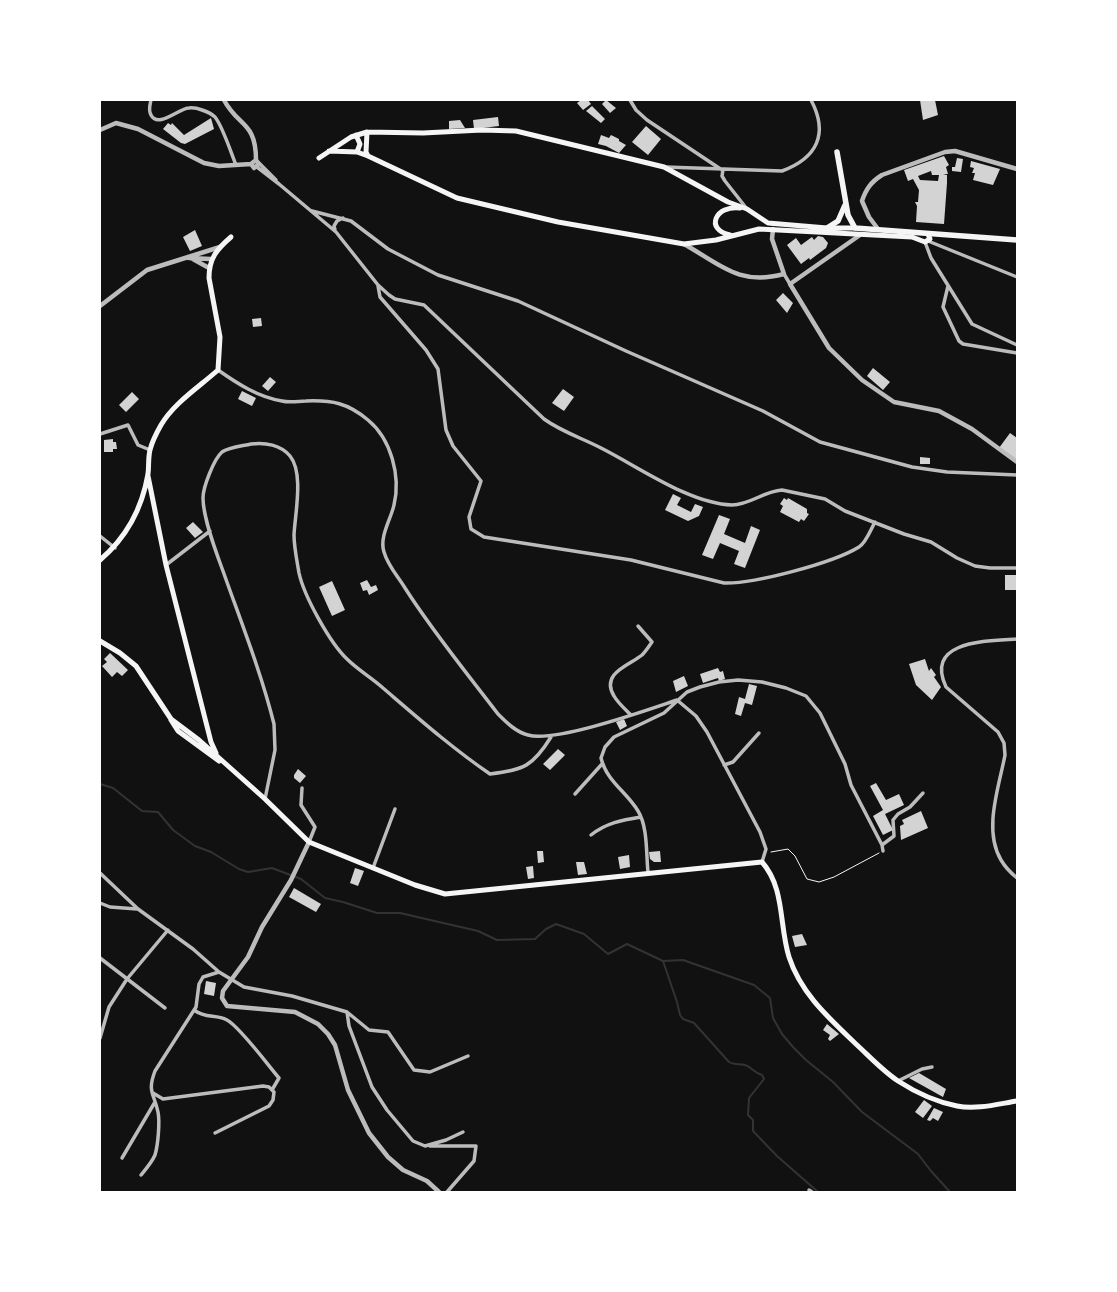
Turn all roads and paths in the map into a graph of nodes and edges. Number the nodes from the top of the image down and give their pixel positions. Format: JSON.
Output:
{"nodes":[{"id":1,"x":152,"y":100,"type":"edge"},
{"id":2,"x":224,"y":100,"type":"edge"},
{"id":3,"x":630,"y":100,"type":"edge"},
{"id":4,"x":811,"y":100,"type":"edge"},
{"id":5,"x":100,"y":130,"type":"edge"},
{"id":6,"x":367,"y":132,"type":"junction"},
{"id":7,"x":356,"y":136,"type":"junction"},
{"id":8,"x":329,"y":151,"type":"junction"},
{"id":9,"x":356,"y":152,"type":"junction"},
{"id":10,"x":837,"y":152,"type":"dead end"},
{"id":11,"x":368,"y":156,"type":"junction"},
{"id":12,"x":320,"y":158,"type":"dead end"},
{"id":13,"x":257,"y":163,"type":"junction"},
{"id":14,"x":236,"y":165,"type":"junction"},
{"id":15,"x":664,"y":167,"type":"junction"},
{"id":16,"x":1017,"y":169,"type":"edge"},
{"id":17,"x":723,"y":170,"type":"junction"},
{"id":18,"x":846,"y":203,"type":"junction"},
{"id":19,"x":747,"y":209,"type":"junction"},
{"id":20,"x":311,"y":210,"type":"junction"},
{"id":21,"x":343,"y":218,"type":"junction"},
{"id":22,"x":827,"y":228,"type":"junction"},
{"id":23,"x":855,"y":228,"type":"junction"},
{"id":24,"x":773,"y":229,"type":"junction"},
{"id":25,"x":878,"y":229,"type":"junction"},
{"id":26,"x":336,"y":232,"type":"junction"},
{"id":27,"x":928,"y":234,"type":"junction"},
{"id":28,"x":860,"y":235,"type":"junction"},
{"id":29,"x":732,"y":236,"type":"junction"},
{"id":30,"x":231,"y":237,"type":"dead end"},
{"id":31,"x":1017,"y":240,"type":"edge"},
{"id":32,"x":926,"y":241,"type":"junction"},
{"id":33,"x":684,"y":244,"type":"junction"},
{"id":34,"x":220,"y":247,"type":"junction"},
{"id":35,"x":189,"y":257,"type":"junction"},
{"id":36,"x":183,"y":259,"type":"junction"},
{"id":37,"x":211,"y":259,"type":"junction"},
{"id":38,"x":209,"y":268,"type":"junction"},
{"id":39,"x":784,"y":274,"type":"junction"},
{"id":40,"x":1017,"y":277,"type":"edge"},
{"id":41,"x":790,"y":284,"type":"junction"},
{"id":42,"x":378,"y":285,"type":"junction"},
{"id":43,"x":948,"y":286,"type":"junction"},
{"id":44,"x":100,"y":306,"type":"edge"},
{"id":45,"x":1017,"y":345,"type":"edge"},
{"id":46,"x":1017,"y":353,"type":"edge"},
{"id":47,"x":218,"y":370,"type":"junction"},
{"id":48,"x":100,"y":434,"type":"edge"},
{"id":49,"x":150,"y":450,"type":"junction"},
{"id":50,"x":1017,"y":462,"type":"edge"},
{"id":51,"x":148,"y":474,"type":"junction"},
{"id":52,"x":1017,"y":475,"type":"edge"},
{"id":53,"x":141,"y":501,"type":"junction"},
{"id":54,"x":153,"y":501,"type":"junction"},
{"id":55,"x":874,"y":522,"type":"junction"},
{"id":56,"x":210,"y":531,"type":"junction"},
{"id":57,"x":100,"y":536,"type":"edge"},
{"id":58,"x":114,"y":548,"type":"junction"},
{"id":59,"x":100,"y":560,"type":"edge"},
{"id":60,"x":166,"y":565,"type":"junction"},
{"id":61,"x":1017,"y":568,"type":"edge"},
{"id":62,"x":638,"y":626,"type":"dead end"},
{"id":63,"x":1017,"y":639,"type":"edge"},
{"id":64,"x":100,"y":641,"type":"edge"},
{"id":65,"x":677,"y":700,"type":"junction"},
{"id":66,"x":631,"y":715,"type":"junction"},
{"id":67,"x":171,"y":719,"type":"junction"},
{"id":68,"x":208,"y":731,"type":"junction"},
{"id":69,"x":759,"y":733,"type":"dead end"},
{"id":70,"x":551,"y":737,"type":"junction"},
{"id":71,"x":198,"y":740,"type":"junction"},
{"id":72,"x":192,"y":743,"type":"junction"},
{"id":73,"x":602,"y":764,"type":"junction"},
{"id":74,"x":724,"y":765,"type":"junction"},
{"id":75,"x":227,"y":766,"type":"junction"},
{"id":76,"x":302,"y":788,"type":"dead end"},
{"id":77,"x":923,"y":793,"type":"dead end"},
{"id":78,"x":575,"y":794,"type":"dead end"},
{"id":79,"x":264,"y":799,"type":"junction"},
{"id":80,"x":395,"y":809,"type":"dead end"},
{"id":81,"x":640,"y":817,"type":"junction"},
{"id":82,"x":591,"y":835,"type":"dead end"},
{"id":83,"x":309,"y":842,"type":"junction"},
{"id":84,"x":882,"y":844,"type":"junction"},
{"id":85,"x":883,"y":851,"type":"joint"},
{"id":86,"x":764,"y":854,"type":"junction"},
{"id":87,"x":762,"y":862,"type":"junction"},
{"id":88,"x":373,"y":868,"type":"junction"},
{"id":89,"x":648,"y":872,"type":"junction"},
{"id":90,"x":100,"y":873,"type":"edge"},
{"id":91,"x":1017,"y":878,"type":"edge"},
{"id":92,"x":100,"y":903,"type":"edge"},
{"id":93,"x":138,"y":909,"type":"junction"},
{"id":94,"x":168,"y":930,"type":"junction"},
{"id":95,"x":100,"y":958,"type":"edge"},
{"id":96,"x":219,"y":972,"type":"junction"},
{"id":97,"x":127,"y":979,"type":"junction"},
{"id":98,"x":230,"y":979,"type":"junction"},
{"id":99,"x":165,"y":1008,"type":"dead end"},
{"id":100,"x":194,"y":1010,"type":"junction"},
{"id":101,"x":347,"y":1012,"type":"junction"},
{"id":102,"x":100,"y":1038,"type":"edge"},
{"id":103,"x":468,"y":1056,"type":"dead end"},
{"id":104,"x":932,"y":1067,"type":"dead end"},
{"id":105,"x":898,"y":1081,"type":"junction"},
{"id":106,"x":272,"y":1090,"type":"junction"},
{"id":107,"x":153,"y":1093,"type":"junction"},
{"id":108,"x":155,"y":1102,"type":"junction"},
{"id":109,"x":1017,"y":1102,"type":"edge"},
{"id":110,"x":464,"y":1132,"type":"dead end"},
{"id":111,"x":215,"y":1133,"type":"dead end"},
{"id":112,"x":425,"y":1146,"type":"junction"},
{"id":113,"x":122,"y":1158,"type":"dead end"},
{"id":114,"x":141,"y":1175,"type":"dead end"},
{"id":115,"x":439,"y":1192,"type":"edge"},
{"id":116,"x":447,"y":1192,"type":"edge"}],
"edges":[{"from":1,"to":14,"type":"street"},
{"from":2,"to":13,"type":"street"},
{"from":3,"to":17,"type":"street"},
{"from":4,"to":17,"type":"street"},
{"from":5,"to":14,"type":"street"},
{"from":6,"to":7,"type":"main road"},
{"from":6,"to":11,"type":"main road"},
{"from":6,"to":15,"type":"main road"},
{"from":7,"to":8,"type":"main road"},
{"from":7,"to":9,"type":"main road"},
{"from":8,"to":9,"type":"main road"},
{"from":8,"to":12,"type":"main road"},
{"from":9,"to":11,"type":"main road"},
{"from":10,"to":18,"type":"main road"},
{"from":11,"to":33,"type":"main road"},
{"from":13,"to":14,"type":"street"},
{"from":13,"to":20,"type":"street"},
{"from":15,"to":17,"type":"street"},
{"from":15,"to":19,"type":"main road"},
{"from":16,"to":25,"type":"street"},
{"from":17,"to":19,"type":"street"},
{"from":18,"to":22,"type":"main road"},
{"from":18,"to":23,"type":"main road"},
{"from":19,"to":22,"type":"main road"},
{"from":19,"to":29,"type":"main road"},
{"from":20,"to":21,"type":"street"},
{"from":20,"to":26,"type":"street"},
{"from":21,"to":26,"type":"street"},
{"from":21,"to":52,"type":"street"},
{"from":22,"to":23,"type":"main road"},
{"from":23,"to":25,"type":"main road"},
{"from":24,"to":28,"type":"main road"},
{"from":24,"to":29,"type":"main road"},
{"from":24,"to":39,"type":"street"},
{"from":25,"to":27,"type":"main road"},
{"from":26,"to":42,"type":"street"},
{"from":27,"to":31,"type":"main road"},
{"from":27,"to":32,"type":"main road"},
{"from":28,"to":32,"type":"main road"},
{"from":28,"to":41,"type":"street"},
{"from":29,"to":33,"type":"main road"},
{"from":30,"to":34,"type":"main road"},
{"from":32,"to":40,"type":"street"},
{"from":32,"to":43,"type":"street"},
{"from":33,"to":39,"type":"street"},
{"from":34,"to":36,"type":"street"},
{"from":34,"to":37,"type":"main road"},
{"from":35,"to":36,"type":"street"},
{"from":35,"to":37,"type":"street"},
{"from":35,"to":38,"type":"street"},
{"from":36,"to":44,"type":"street"},
{"from":37,"to":38,"type":"main road"},
{"from":38,"to":47,"type":"main road"},
{"from":39,"to":41,"type":"street"},
{"from":41,"to":50,"type":"street"},
{"from":42,"to":55,"type":"street"},
{"from":42,"to":55,"type":"street"},
{"from":43,"to":45,"type":"street"},
{"from":43,"to":46,"type":"street"},
{"from":47,"to":49,"type":"main road"},
{"from":47,"to":70,"type":"street"},
{"from":48,"to":49,"type":"street"},
{"from":49,"to":51,"type":"main road"},
{"from":51,"to":53,"type":"main road"},
{"from":51,"to":54,"type":"main road"},
{"from":53,"to":54,"type":"main road"},
{"from":53,"to":58,"type":"main road"},
{"from":54,"to":60,"type":"main road"},
{"from":55,"to":61,"type":"street"},
{"from":56,"to":60,"type":"street"},
{"from":56,"to":70,"type":"street"},
{"from":56,"to":79,"type":"street"},
{"from":57,"to":58,"type":"street"},
{"from":58,"to":59,"type":"main road"},
{"from":60,"to":68,"type":"main road"},
{"from":62,"to":66,"type":"street"},
{"from":63,"to":91,"type":"street"},
{"from":64,"to":67,"type":"main road"},
{"from":65,"to":66,"type":"street"},
{"from":65,"to":73,"type":"street"},
{"from":65,"to":74,"type":"street"},
{"from":65,"to":84,"type":"street"},
{"from":66,"to":70,"type":"street"},
{"from":67,"to":71,"type":"main road"},
{"from":67,"to":72,"type":"main road"},
{"from":68,"to":71,"type":"main road"},
{"from":68,"to":75,"type":"main road"},
{"from":69,"to":74,"type":"street"},
{"from":71,"to":72,"type":"main road"},
{"from":71,"to":75,"type":"main road"},
{"from":72,"to":75,"type":"main road"},
{"from":73,"to":78,"type":"street"},
{"from":73,"to":81,"type":"street"},
{"from":74,"to":86,"type":"street"},
{"from":75,"to":79,"type":"main road"},
{"from":76,"to":83,"type":"street"},
{"from":77,"to":84,"type":"street"},
{"from":79,"to":83,"type":"main road"},
{"from":80,"to":88,"type":"street"},
{"from":81,"to":82,"type":"street"},
{"from":81,"to":89,"type":"street"},
{"from":83,"to":88,"type":"main road"},
{"from":83,"to":98,"type":"street"},
{"from":84,"to":85,"type":"street"},
{"from":85,"to":86,"type":"path"},
{"from":86,"to":87,"type":"street"},
{"from":87,"to":89,"type":"main road"},
{"from":87,"to":105,"type":"main road"},
{"from":88,"to":89,"type":"main road"},
{"from":90,"to":93,"type":"street"},
{"from":92,"to":93,"type":"street"},
{"from":93,"to":94,"type":"street"},
{"from":94,"to":96,"type":"street"},
{"from":94,"to":97,"type":"street"},
{"from":95,"to":97,"type":"street"},
{"from":96,"to":98,"type":"street"},
{"from":96,"to":100,"type":"street"},
{"from":97,"to":99,"type":"street"},
{"from":97,"to":102,"type":"street"},
{"from":98,"to":101,"type":"street"},
{"from":98,"to":115,"type":"street"},
{"from":100,"to":106,"type":"street"},
{"from":100,"to":107,"type":"street"},
{"from":101,"to":103,"type":"street"},
{"from":101,"to":112,"type":"street"},
{"from":104,"to":105,"type":"street"},
{"from":105,"to":109,"type":"main road"},
{"from":106,"to":107,"type":"street"},
{"from":106,"to":111,"type":"street"},
{"from":107,"to":108,"type":"street"},
{"from":108,"to":113,"type":"street"},
{"from":108,"to":114,"type":"street"},
{"from":110,"to":112,"type":"street"},
{"from":112,"to":116,"type":"street"}]}
